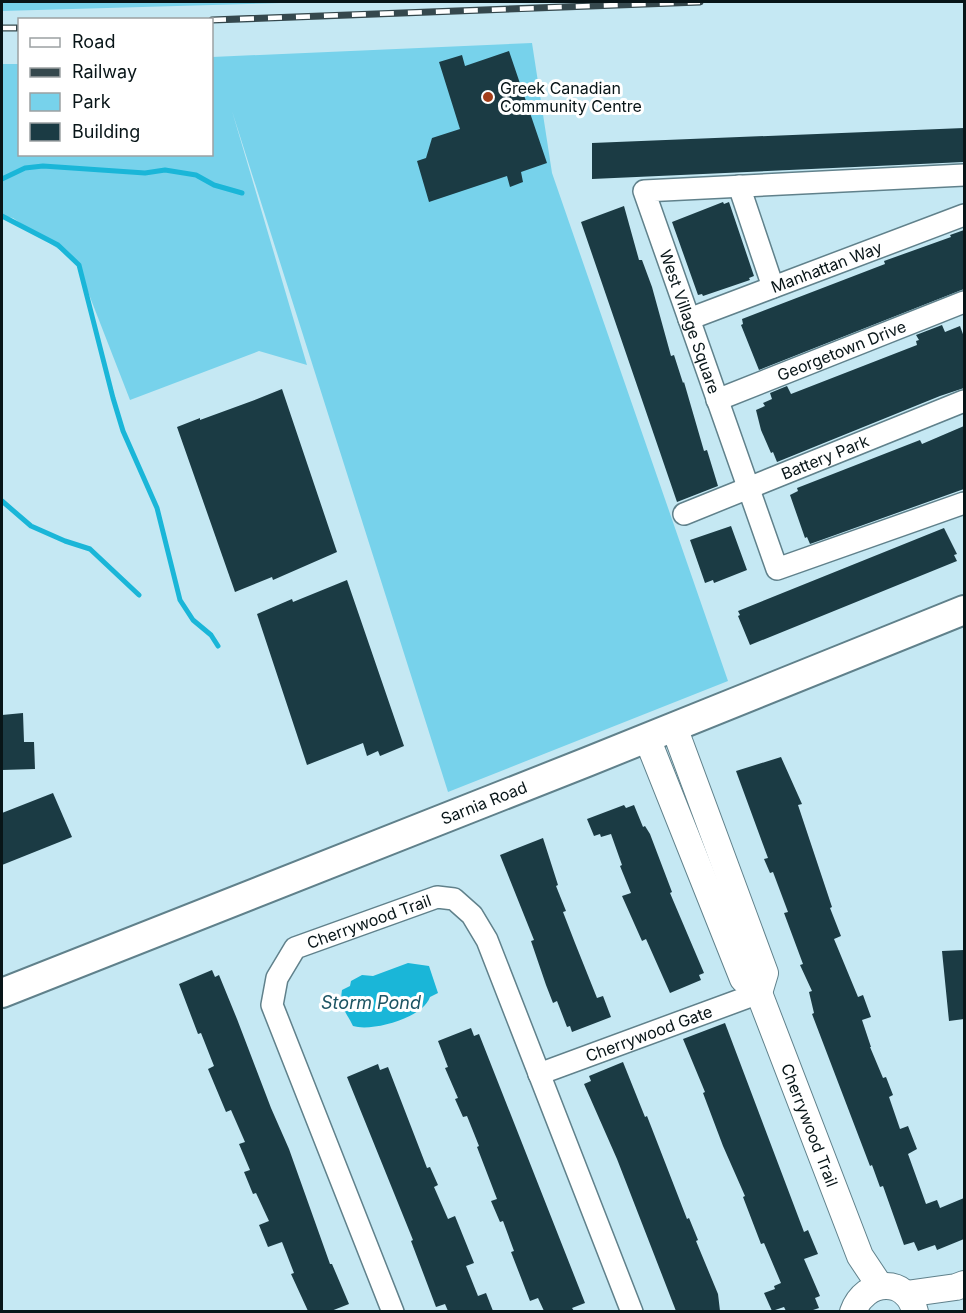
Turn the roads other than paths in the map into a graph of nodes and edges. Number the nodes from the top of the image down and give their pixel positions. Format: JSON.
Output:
{"nodes":[{"id":1,"x":964,"y":175,"type":"edge"},
{"id":2,"x":740,"y":186,"type":"junction"},
{"id":3,"x":964,"y":215,"type":"edge"},
{"id":4,"x":773,"y":287,"type":"junction"},
{"id":5,"x":964,"y":302,"type":"edge"},
{"id":6,"x":689,"y":319,"type":"junction"},
{"id":7,"x":717,"y":400,"type":"junction"},
{"id":8,"x":964,"y":401,"type":"edge"},
{"id":9,"x":748,"y":487,"type":"junction"},
{"id":10,"x":964,"y":505,"type":"edge"},
{"id":11,"x":684,"y":514,"type":"dead end"},
{"id":12,"x":964,"y":610,"type":"edge"},
{"id":13,"x":674,"y":727,"type":"junction"},
{"id":14,"x":647,"y":738,"type":"junction"},
{"id":15,"x":2,"y":993,"type":"edge"},
{"id":16,"x":759,"y":993,"type":"junction"},
{"id":17,"x":539,"y":1074,"type":"junction"},
{"id":18,"x":960,"y":1285,"type":"edge"},
{"id":19,"x":865,"y":1298,"type":"edge"},
{"id":20,"x":911,"y":1303,"type":"edge"},
{"id":21,"x":393,"y":1311,"type":"edge"},
{"id":22,"x":632,"y":1311,"type":"edge"},
{"id":23,"x":927,"y":1311,"type":"edge"}],
"edges":[{"from":1,"to":2,"type":"street","name":"West Village Square"},
{"from":2,"to":4,"type":"street"},
{"from":2,"to":6,"type":"street","name":"West Village Square"},
{"from":3,"to":4,"type":"street","name":"Manhattan Way"},
{"from":4,"to":6,"type":"street","name":"Manhattan Way"},
{"from":5,"to":7,"type":"street","name":"Georgetown Drive"},
{"from":6,"to":7,"type":"street","name":"West Village Square"},
{"from":7,"to":9,"type":"street","name":"West Village Square"},
{"from":8,"to":9,"type":"street","name":"Battery Park"},
{"from":9,"to":10,"type":"street","name":"West Village Square"},
{"from":9,"to":11,"type":"street","name":"Battery Park"},
{"from":12,"to":13,"type":"main road","name":"Sarnia Road"},
{"from":13,"to":14,"type":"main road","name":"Sarnia Road"},
{"from":13,"to":16,"type":"street","name":"Cherrywood Trail"},
{"from":14,"to":15,"type":"main road","name":"Sarnia Road"},
{"from":14,"to":16,"type":"street","name":"Cherrywood Trail"},
{"from":16,"to":17,"type":"street","name":"Cherrywood Gate"},
{"from":16,"to":19,"type":"street","name":"Cherrywood Trail"},
{"from":17,"to":21,"type":"street","name":"Cherrywood Trail"},
{"from":17,"to":22,"type":"street","name":"Cherrywood Trail"},
{"from":18,"to":20,"type":"street"},
{"from":18,"to":23,"type":"street"},
{"from":19,"to":20,"type":"street"}]}
